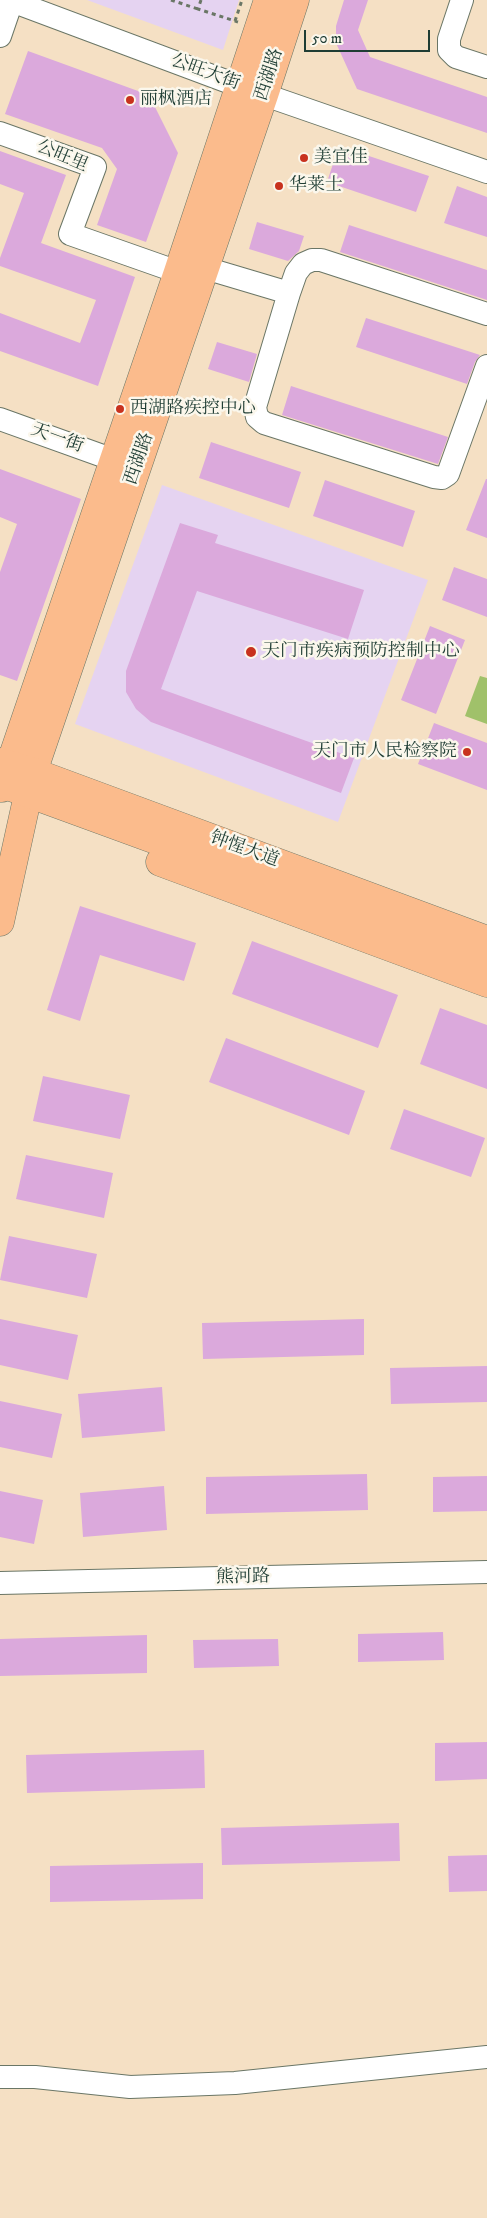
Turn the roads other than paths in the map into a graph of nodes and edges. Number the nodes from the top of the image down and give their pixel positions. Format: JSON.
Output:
{"nodes":[{"id":1,"x":268,"y":0,"type":"edge"},
{"id":2,"x":295,"y":0,"type":"edge"},
{"id":3,"x":462,"y":0,"type":"edge"},
{"id":4,"x":11,"y":1,"type":"edge"},
{"id":5,"x":0,"y":36,"type":"edge"},
{"id":6,"x":487,"y":67,"type":"edge"},
{"id":7,"x":252,"y":90,"type":"junction"},
{"id":8,"x":0,"y":133,"type":"edge"},
{"id":9,"x":487,"y":172,"type":"edge"},
{"id":10,"x":205,"y":268,"type":"junction"},
{"id":11,"x":178,"y":272,"type":"junction"},
{"id":12,"x":289,"y":293,"type":"junction"},
{"id":13,"x":487,"y":314,"type":"edge"},
{"id":14,"x":487,"y":366,"type":"edge"},
{"id":15,"x":0,"y":418,"type":"edge"},
{"id":16,"x":114,"y":460,"type":"junction"},
{"id":17,"x":10,"y":779,"type":"edge"},
{"id":18,"x":79,"y":801,"type":"junction"},
{"id":19,"x":0,"y":922,"type":"edge"},
{"id":20,"x":487,"y":924,"type":"edge"},
{"id":21,"x":487,"y":940,"type":"edge"},
{"id":22,"x":487,"y":961,"type":"edge"},
{"id":23,"x":487,"y":983,"type":"edge"},
{"id":24,"x":487,"y":1572,"type":"edge"},
{"id":25,"x":0,"y":1583,"type":"edge"},
{"id":26,"x":487,"y":2057,"type":"edge"},
{"id":27,"x":0,"y":2077,"type":"edge"}],
"edges":[{"from":1,"to":7,"type":"main road","name":"西湖路"},
{"from":2,"to":7,"type":"main road","name":"西湖路"},
{"from":3,"to":6,"type":"street"},
{"from":4,"to":5,"type":"street"},
{"from":4,"to":7,"type":"street","name":"公旺大街"},
{"from":7,"to":9,"type":"street","name":"公旺大街"},
{"from":7,"to":10,"type":"main road","name":"西湖路"},
{"from":7,"to":11,"type":"main road","name":"西湖路"},
{"from":8,"to":11,"type":"street","name":"公旺里"},
{"from":10,"to":12,"type":"street"},
{"from":10,"to":17,"type":"main road","name":"西湖路"},
{"from":11,"to":16,"type":"main road","name":"西湖路"},
{"from":12,"to":13,"type":"street"},
{"from":12,"to":14,"type":"street"},
{"from":15,"to":16,"type":"street","name":"天一街"},
{"from":16,"to":17,"type":"main road","name":"西湖路"},
{"from":17,"to":18,"type":"main road","name":"钟惺大道"},
{"from":17,"to":19,"type":"main road","name":"西湖路"},
{"from":18,"to":20,"type":"main road"},
{"from":18,"to":21,"type":"main road","name":"钟惺大道"},
{"from":18,"to":22,"type":"main road","name":"钟惺大道"},
{"from":18,"to":23,"type":"main road"},
{"from":24,"to":25,"type":"street","name":"熊河路"},
{"from":26,"to":27,"type":"street"}]}
